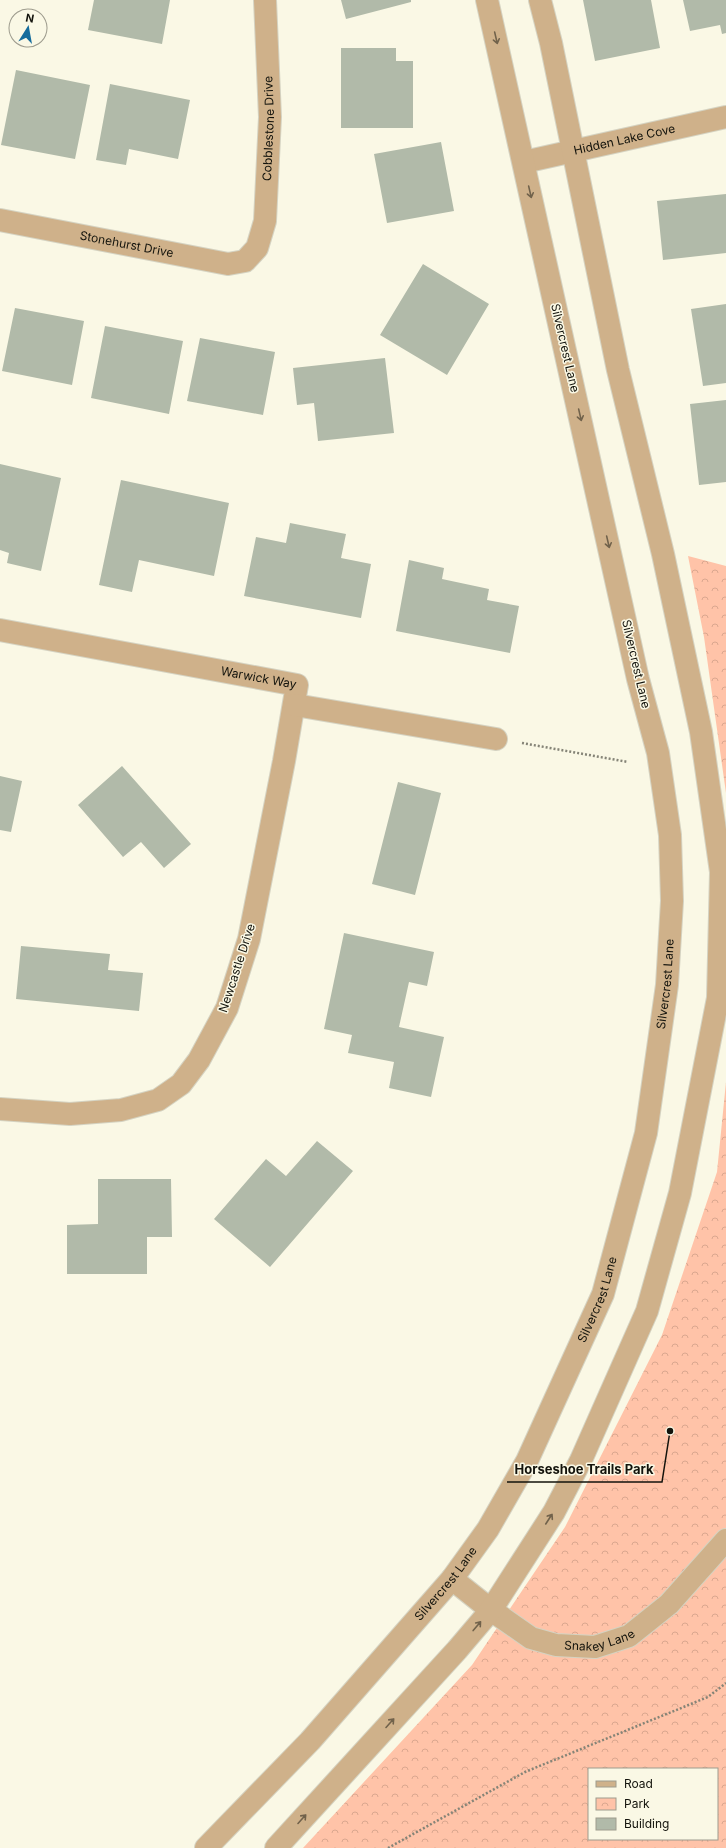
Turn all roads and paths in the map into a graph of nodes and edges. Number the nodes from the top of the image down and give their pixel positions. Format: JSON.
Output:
{"nodes":[{"id":1,"x":265,"y":0,"type":"edge"},
{"id":2,"x":487,"y":0,"type":"edge"},
{"id":3,"x":540,"y":0,"type":"edge"},
{"id":4,"x":726,"y":118,"type":"edge"},
{"id":5,"x":572,"y":151,"type":"junction"},
{"id":6,"x":524,"y":162,"type":"junction"},
{"id":7,"x":0,"y":220,"type":"edge"},
{"id":8,"x":251,"y":254,"type":"joint"},
{"id":9,"x":0,"y":630,"type":"edge"},
{"id":10,"x":295,"y":705,"type":"junction"},
{"id":11,"x":496,"y":739,"type":"joint"},
{"id":12,"x":628,"y":762,"type":"dead end"},
{"id":13,"x":0,"y":1109,"type":"edge"},
{"id":14,"x":726,"y":1540,"type":"edge"},
{"id":15,"x":452,"y":1579,"type":"junction"},
{"id":16,"x":491,"y":1610,"type":"junction"},
{"id":17,"x":726,"y":1683,"type":"edge"},
{"id":18,"x":206,"y":1848,"type":"edge"},
{"id":19,"x":276,"y":1848,"type":"edge"},
{"id":20,"x":388,"y":1848,"type":"edge"}],
"edges":[{"from":1,"to":8,"type":"street","name":"Cobblestone Drive"},
{"from":2,"to":6,"type":"street","name":"Silvercrest Lane","one_way":true},
{"from":3,"to":5,"type":"street"},
{"from":4,"to":5,"type":"street","name":"Hidden Lake Cove"},
{"from":5,"to":6,"type":"street","name":"Hidden Lake Cove"},
{"from":16,"to":5,"type":"street","one_way":true},
{"from":6,"to":15,"type":"street","name":"Silvercrest Lane","one_way":true},
{"from":7,"to":8,"type":"street","name":"Stonehurst Drive"},
{"from":9,"to":10,"type":"street","name":"Warwick Way"},
{"from":10,"to":11,"type":"street","name":"Warwick Way"},
{"from":10,"to":13,"type":"street","name":"Newcastle Drive"},
{"from":11,"to":12,"type":"path"},
{"from":14,"to":16,"type":"street","name":"Snakey Lane"},
{"from":15,"to":16,"type":"street","name":"Snakey Lane"},
{"from":15,"to":18,"type":"street","name":"Silvercrest Lane"},
{"from":19,"to":16,"type":"street","one_way":true},
{"from":17,"to":20,"type":"path"}]}
